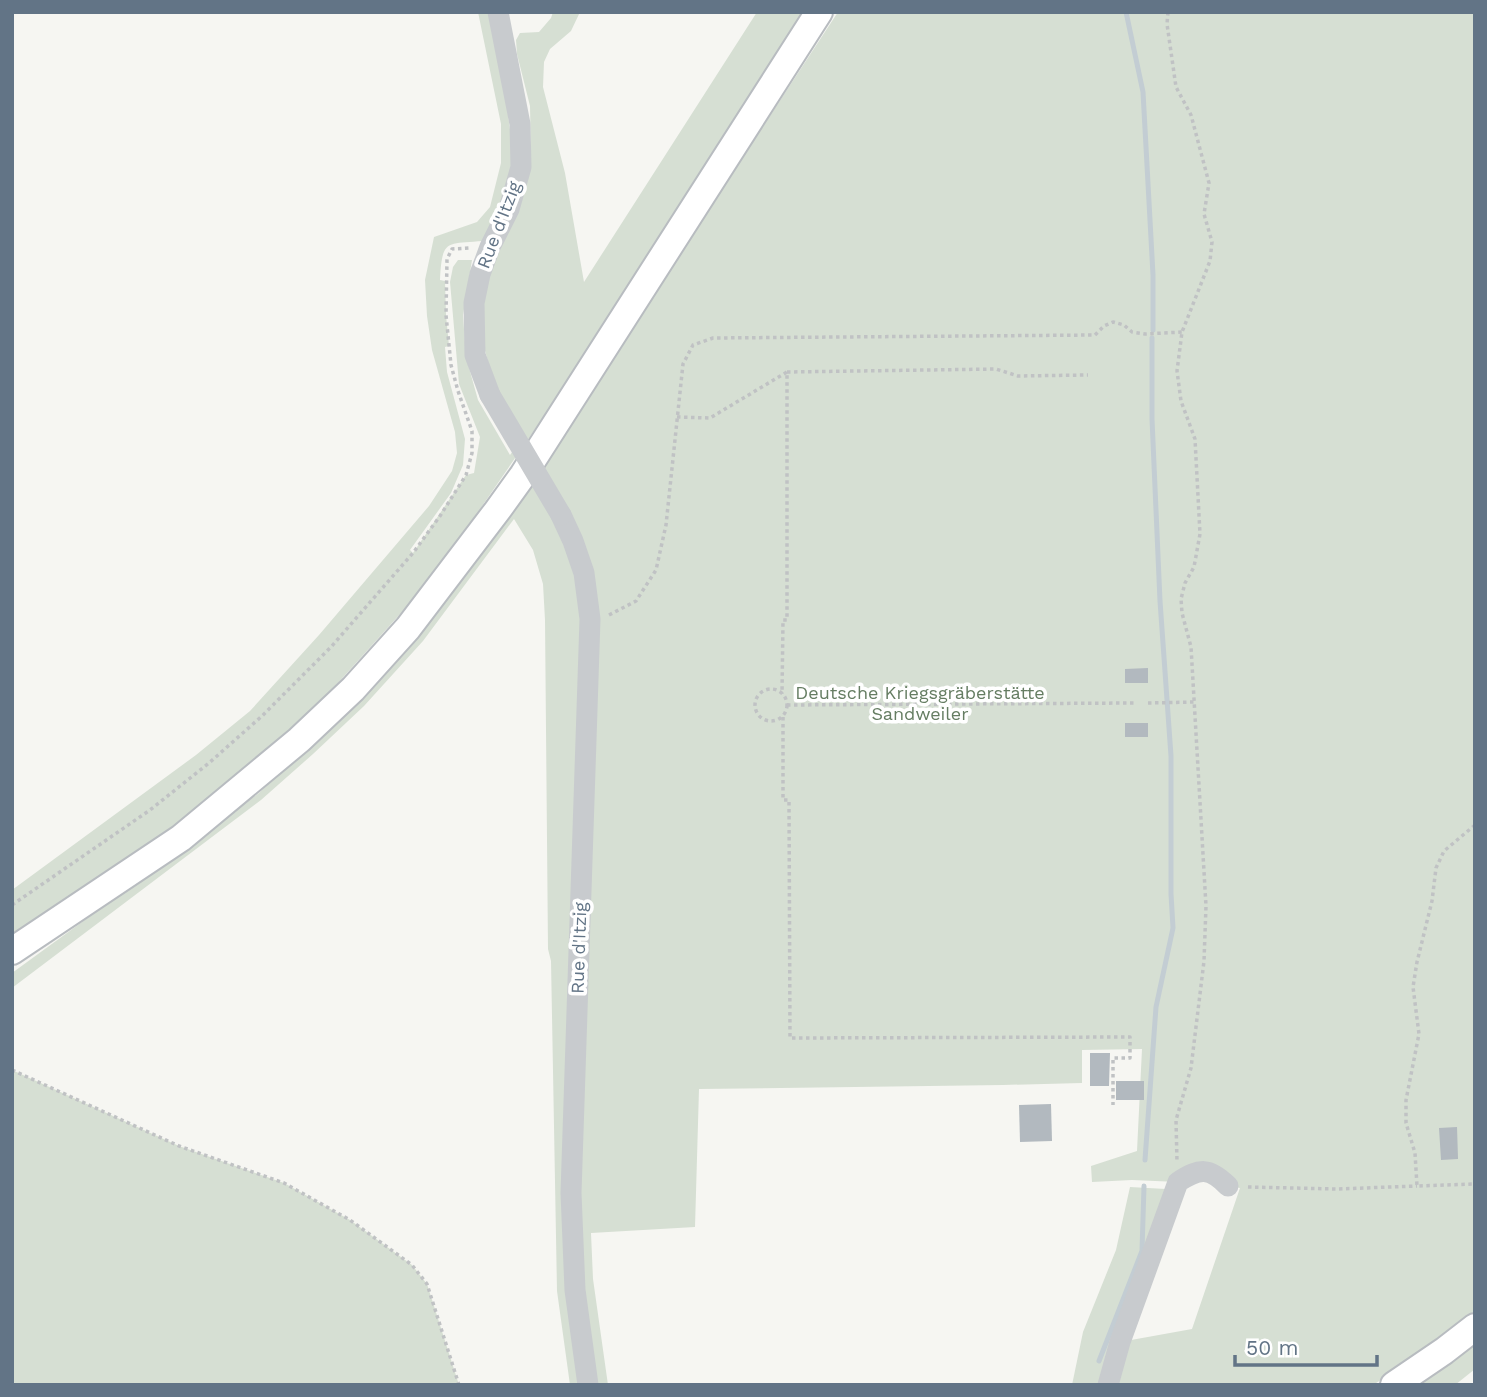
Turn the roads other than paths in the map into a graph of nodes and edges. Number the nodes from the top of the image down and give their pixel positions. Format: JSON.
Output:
{"nodes":[{"id":1,"x":498,"y":12,"type":"edge"},
{"id":2,"x":819,"y":12,"type":"edge"},
{"id":3,"x":12,"y":951,"type":"edge"},
{"id":4,"x":1228,"y":1186,"type":"road end"},
{"id":5,"x":1475,"y":1327,"type":"edge"},
{"id":6,"x":588,"y":1385,"type":"edge"},
{"id":7,"x":1108,"y":1385,"type":"edge"},
{"id":8,"x":1394,"y":1385,"type":"edge"}],
"edges":[{"from":1,"to":6,"type":"street","name":"Rue d'Itzig","bridge":true},
{"from":2,"to":3,"type":"main road"},
{"from":4,"to":7,"type":"street"},
{"from":5,"to":8,"type":"main road"}]}
